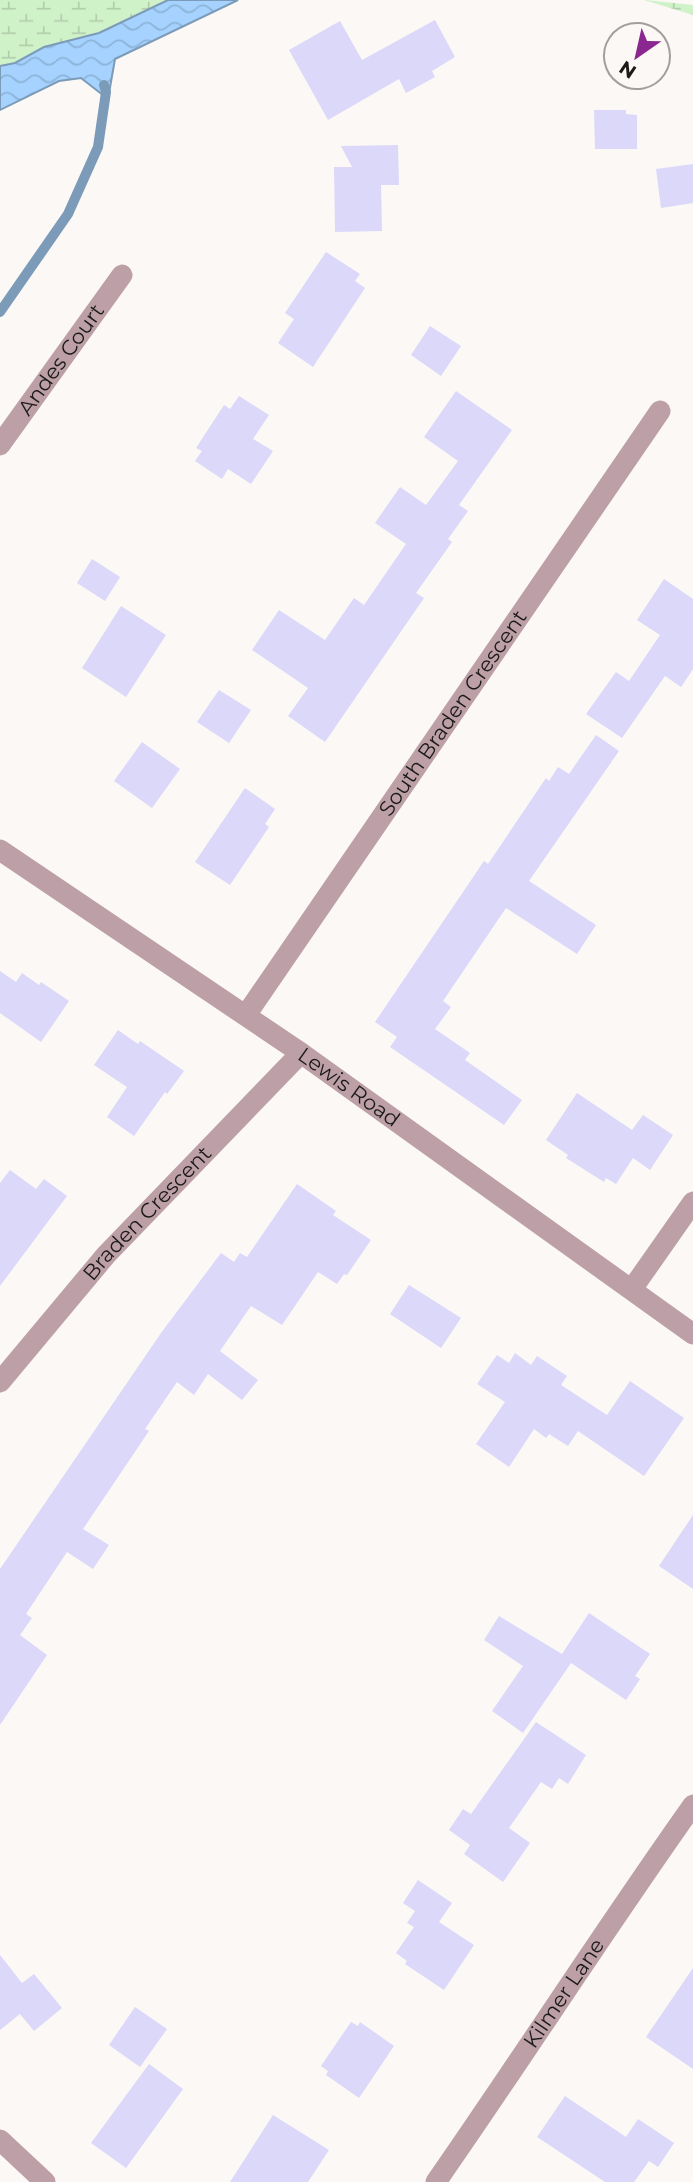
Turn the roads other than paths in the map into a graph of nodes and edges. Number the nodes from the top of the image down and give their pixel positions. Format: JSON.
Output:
{"nodes":[{"id":1,"x":122,"y":275,"type":"dead end"},
{"id":2,"x":660,"y":411,"type":"dead end"},
{"id":3,"x":0,"y":445,"type":"edge"},
{"id":4,"x":0,"y":850,"type":"edge"},
{"id":5,"x":246,"y":1015,"type":"junction"},
{"id":6,"x":301,"y":1052,"type":"junction"},
{"id":7,"x":693,"y":1202,"type":"edge"},
{"id":8,"x":632,"y":1289,"type":"junction"},
{"id":9,"x":693,"y":1334,"type":"edge"},
{"id":10,"x":0,"y":1382,"type":"edge"},
{"id":11,"x":693,"y":1805,"type":"edge"},
{"id":12,"x":0,"y":2140,"type":"edge"},
{"id":13,"x":45,"y":2182,"type":"edge"},
{"id":14,"x":436,"y":2182,"type":"edge"}],
"edges":[{"from":1,"to":3,"type":"street","name":"Andes Court"},
{"from":2,"to":5,"type":"street","name":"South Braden Crescent"},
{"from":4,"to":5,"type":"street","name":"Lewis Road"},
{"from":5,"to":6,"type":"street","name":"Lewis Road"},
{"from":6,"to":8,"type":"street","name":"Lewis Road"},
{"from":6,"to":10,"type":"street","name":"Braden Crescent"},
{"from":7,"to":8,"type":"street"},
{"from":8,"to":9,"type":"street","name":"Lewis Road"},
{"from":11,"to":14,"type":"street","name":"Kilmer Lane"},
{"from":12,"to":13,"type":"street"}]}
